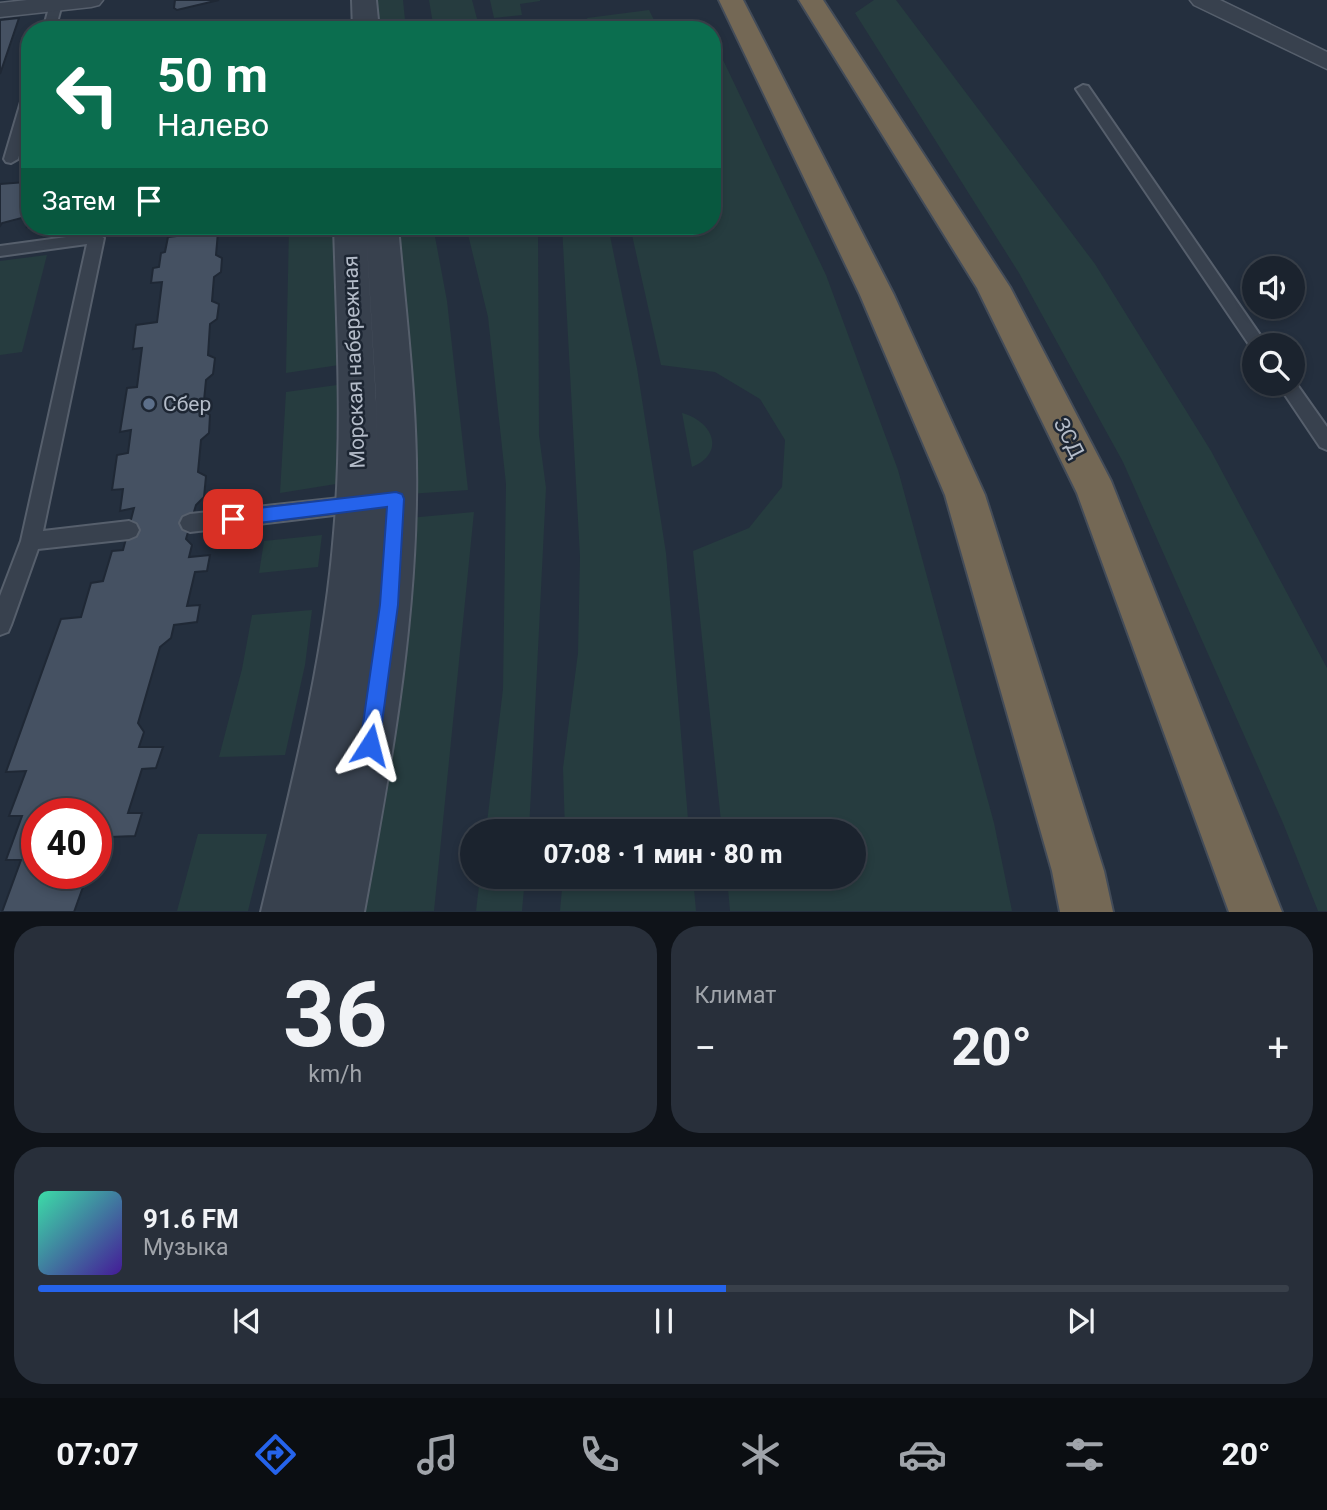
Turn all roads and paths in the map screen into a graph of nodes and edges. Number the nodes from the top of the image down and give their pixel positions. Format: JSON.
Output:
{"nodes":[{"id":1,"x":91,"y":0,"type":"edge"},
{"id":2,"x":364,"y":0,"type":"edge"},
{"id":3,"x":731,"y":0,"type":"edge"},
{"id":4,"x":811,"y":0,"type":"edge"},
{"id":5,"x":1202,"y":0,"type":"edge"},
{"id":6,"x":57,"y":4,"type":"junction"},
{"id":7,"x":0,"y":10,"type":"edge"},
{"id":8,"x":52,"y":21,"type":"edge"},
{"id":9,"x":365,"y":21,"type":"edge"},
{"id":10,"x":1327,"y":62,"type":"edge"},
{"id":11,"x":1083,"y":89,"type":"dead end"},
{"id":12,"x":21,"y":118,"type":"edge"},
{"id":13,"x":5,"y":160,"type":"edge"},
{"id":14,"x":350,"y":235,"type":"edge"},
{"id":15,"x":383,"y":235,"type":"edge"},
{"id":16,"x":0,"y":251,"type":"edge"},
{"id":17,"x":1250,"y":333,"type":"edge"},
{"id":18,"x":1295,"y":396,"type":"edge"},
{"id":19,"x":1327,"y":442,"type":"edge"},
{"id":20,"x":376,"y":502,"type":"junction"},
{"id":21,"x":190,"y":523,"type":"dead end"},
{"id":22,"x":129,"y":530,"type":"dead end"},
{"id":23,"x":31,"y":541,"type":"junction"},
{"id":24,"x":0,"y":625,"type":"edge"},
{"id":25,"x":287,"y":912,"type":"edge"},
{"id":26,"x":337,"y":912,"type":"edge"},
{"id":27,"x":1087,"y":912,"type":"edge"},
{"id":28,"x":1256,"y":912,"type":"edge"}],
"edges":[{"from":1,"to":6,"type":"street"},
{"from":2,"to":9,"type":"street"},
{"from":3,"to":27,"type":"highway"},
{"from":4,"to":28,"type":"highway","name":"ЗСД"},
{"from":5,"to":10,"type":"street"},
{"from":6,"to":7,"type":"street"},
{"from":6,"to":8,"type":"lane"},
{"from":11,"to":17,"type":"lane"},
{"from":12,"to":13,"type":"lane"},
{"from":14,"to":20,"type":"street","name":"Морская набережная"},
{"from":15,"to":20,"type":"street","name":"Морская набережная"},
{"from":16,"to":23,"type":"lane"},
{"from":18,"to":19,"type":"lane"},
{"from":20,"to":21,"type":"lane"},
{"from":20,"to":25,"type":"street","name":"Морская набережная"},
{"from":20,"to":26,"type":"street","name":"Морская набережная"},
{"from":22,"to":23,"type":"lane"},
{"from":23,"to":24,"type":"lane"}]}
